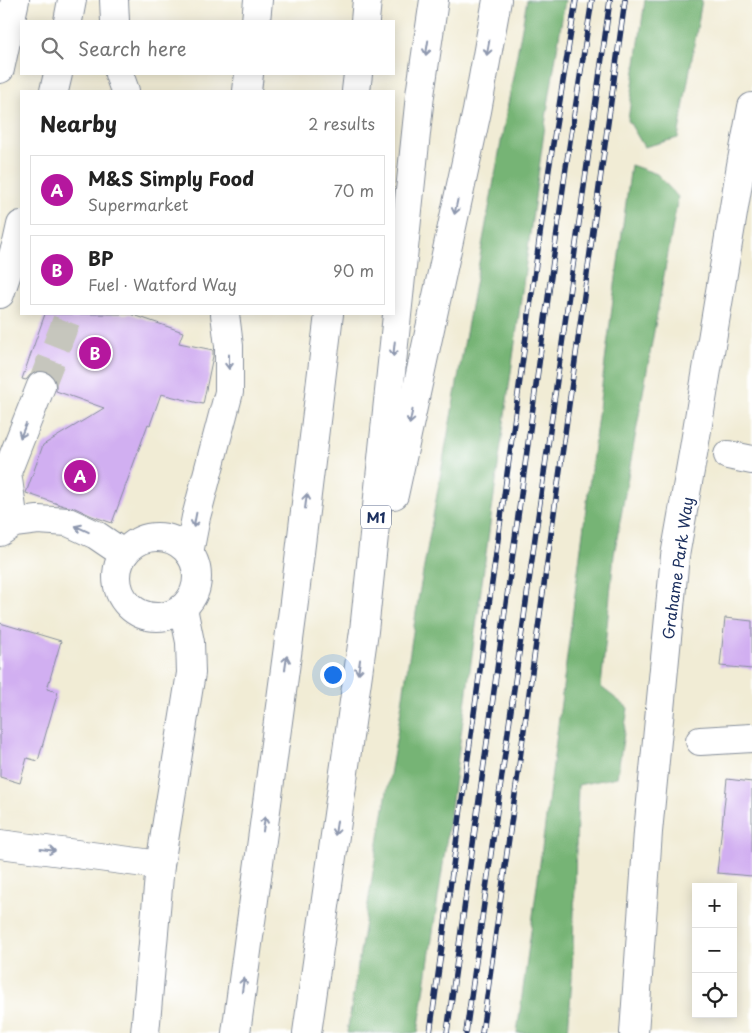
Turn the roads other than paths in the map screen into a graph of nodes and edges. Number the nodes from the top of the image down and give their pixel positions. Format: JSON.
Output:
{"nodes":[{"id":1,"x":15,"y":0,"type":"edge"},
{"id":2,"x":72,"y":0,"type":"edge"},
{"id":3,"x":114,"y":0,"type":"edge"},
{"id":4,"x":258,"y":0,"type":"edge"},
{"id":5,"x":367,"y":0,"type":"edge"},
{"id":6,"x":434,"y":0,"type":"edge"},
{"id":7,"x":497,"y":0,"type":"edge"},
{"id":8,"x":68,"y":20,"type":"edge"},
{"id":9,"x":115,"y":20,"type":"edge"},
{"id":10,"x":256,"y":20,"type":"edge"},
{"id":11,"x":365,"y":20,"type":"edge"},
{"id":12,"x":0,"y":69,"type":"edge"},
{"id":13,"x":58,"y":75,"type":"edge"},
{"id":14,"x":119,"y":75,"type":"edge"},
{"id":15,"x":249,"y":75,"type":"edge"},
{"id":16,"x":358,"y":75,"type":"edge"},
{"id":17,"x":54,"y":90,"type":"edge"},
{"id":18,"x":125,"y":90,"type":"edge"},
{"id":19,"x":247,"y":90,"type":"edge"},
{"id":20,"x":356,"y":90,"type":"edge"},
{"id":21,"x":752,"y":107,"type":"edge"},
{"id":22,"x":746,"y":166,"type":"edge"},
{"id":23,"x":20,"y":230,"type":"edge"},
{"id":24,"x":0,"y":294,"type":"edge"},
{"id":25,"x":225,"y":315,"type":"edge"},
{"id":26,"x":329,"y":315,"type":"edge"},
{"id":27,"x":41,"y":386,"type":"tunnel mouth"},
{"id":28,"x":7,"y":527,"type":"edge"},
{"id":29,"x":190,"y":552,"type":"junction"},
{"id":30,"x":124,"y":554,"type":"junction"},
{"id":31,"x":183,"y":608,"type":"junction"},
{"id":32,"x":364,"y":631,"type":"junction"},
{"id":33,"x":752,"y":738,"type":"edge"},
{"id":34,"x":700,"y":741,"type":"dead end"},
{"id":35,"x":0,"y":844,"type":"edge"},
{"id":36,"x":160,"y":865,"type":"junction"},
{"id":37,"x":145,"y":1033,"type":"edge"},
{"id":38,"x":236,"y":1033,"type":"edge"},
{"id":39,"x":307,"y":1033,"type":"edge"},
{"id":40,"x":634,"y":1033,"type":"edge"}],
"edges":[{"from":1,"to":12,"type":"main road"},
{"from":2,"to":8,"type":"main road"},
{"from":3,"to":9,"type":"main road"},
{"from":4,"to":10,"type":"main road"},
{"from":5,"to":11,"type":"main road"},
{"from":6,"to":32,"type":"main road","number":"M1","one_way":true},
{"from":7,"to":32,"type":"main road","number":"M1","one_way":true},
{"from":13,"to":17,"type":"main road"},
{"from":14,"to":18,"type":"main road"},
{"from":15,"to":19,"type":"main road"},
{"from":16,"to":20,"type":"main road"},
{"from":21,"to":22,"type":"main road","name":"Grahame Park Way"},
{"from":22,"to":40,"type":"main road","name":"Grahame Park Way"},
{"from":23,"to":24,"type":"main road"},
{"from":25,"to":29,"type":"main road","one_way":true},
{"from":38,"to":26,"type":"main road","one_way":true},
{"from":27,"to":28,"type":"main road","one_way":true},
{"from":30,"to":28,"type":"main road","one_way":true},
{"from":29,"to":30,"type":"main road"},
{"from":29,"to":31,"type":"main road"},
{"from":30,"to":31,"type":"main road"},
{"from":31,"to":36,"type":"main road"},
{"from":32,"to":39,"type":"main road","number":"M1","one_way":true},
{"from":33,"to":34,"type":"main road"},
{"from":35,"to":36,"type":"main road","one_way":true},
{"from":36,"to":37,"type":"main road"}]}
